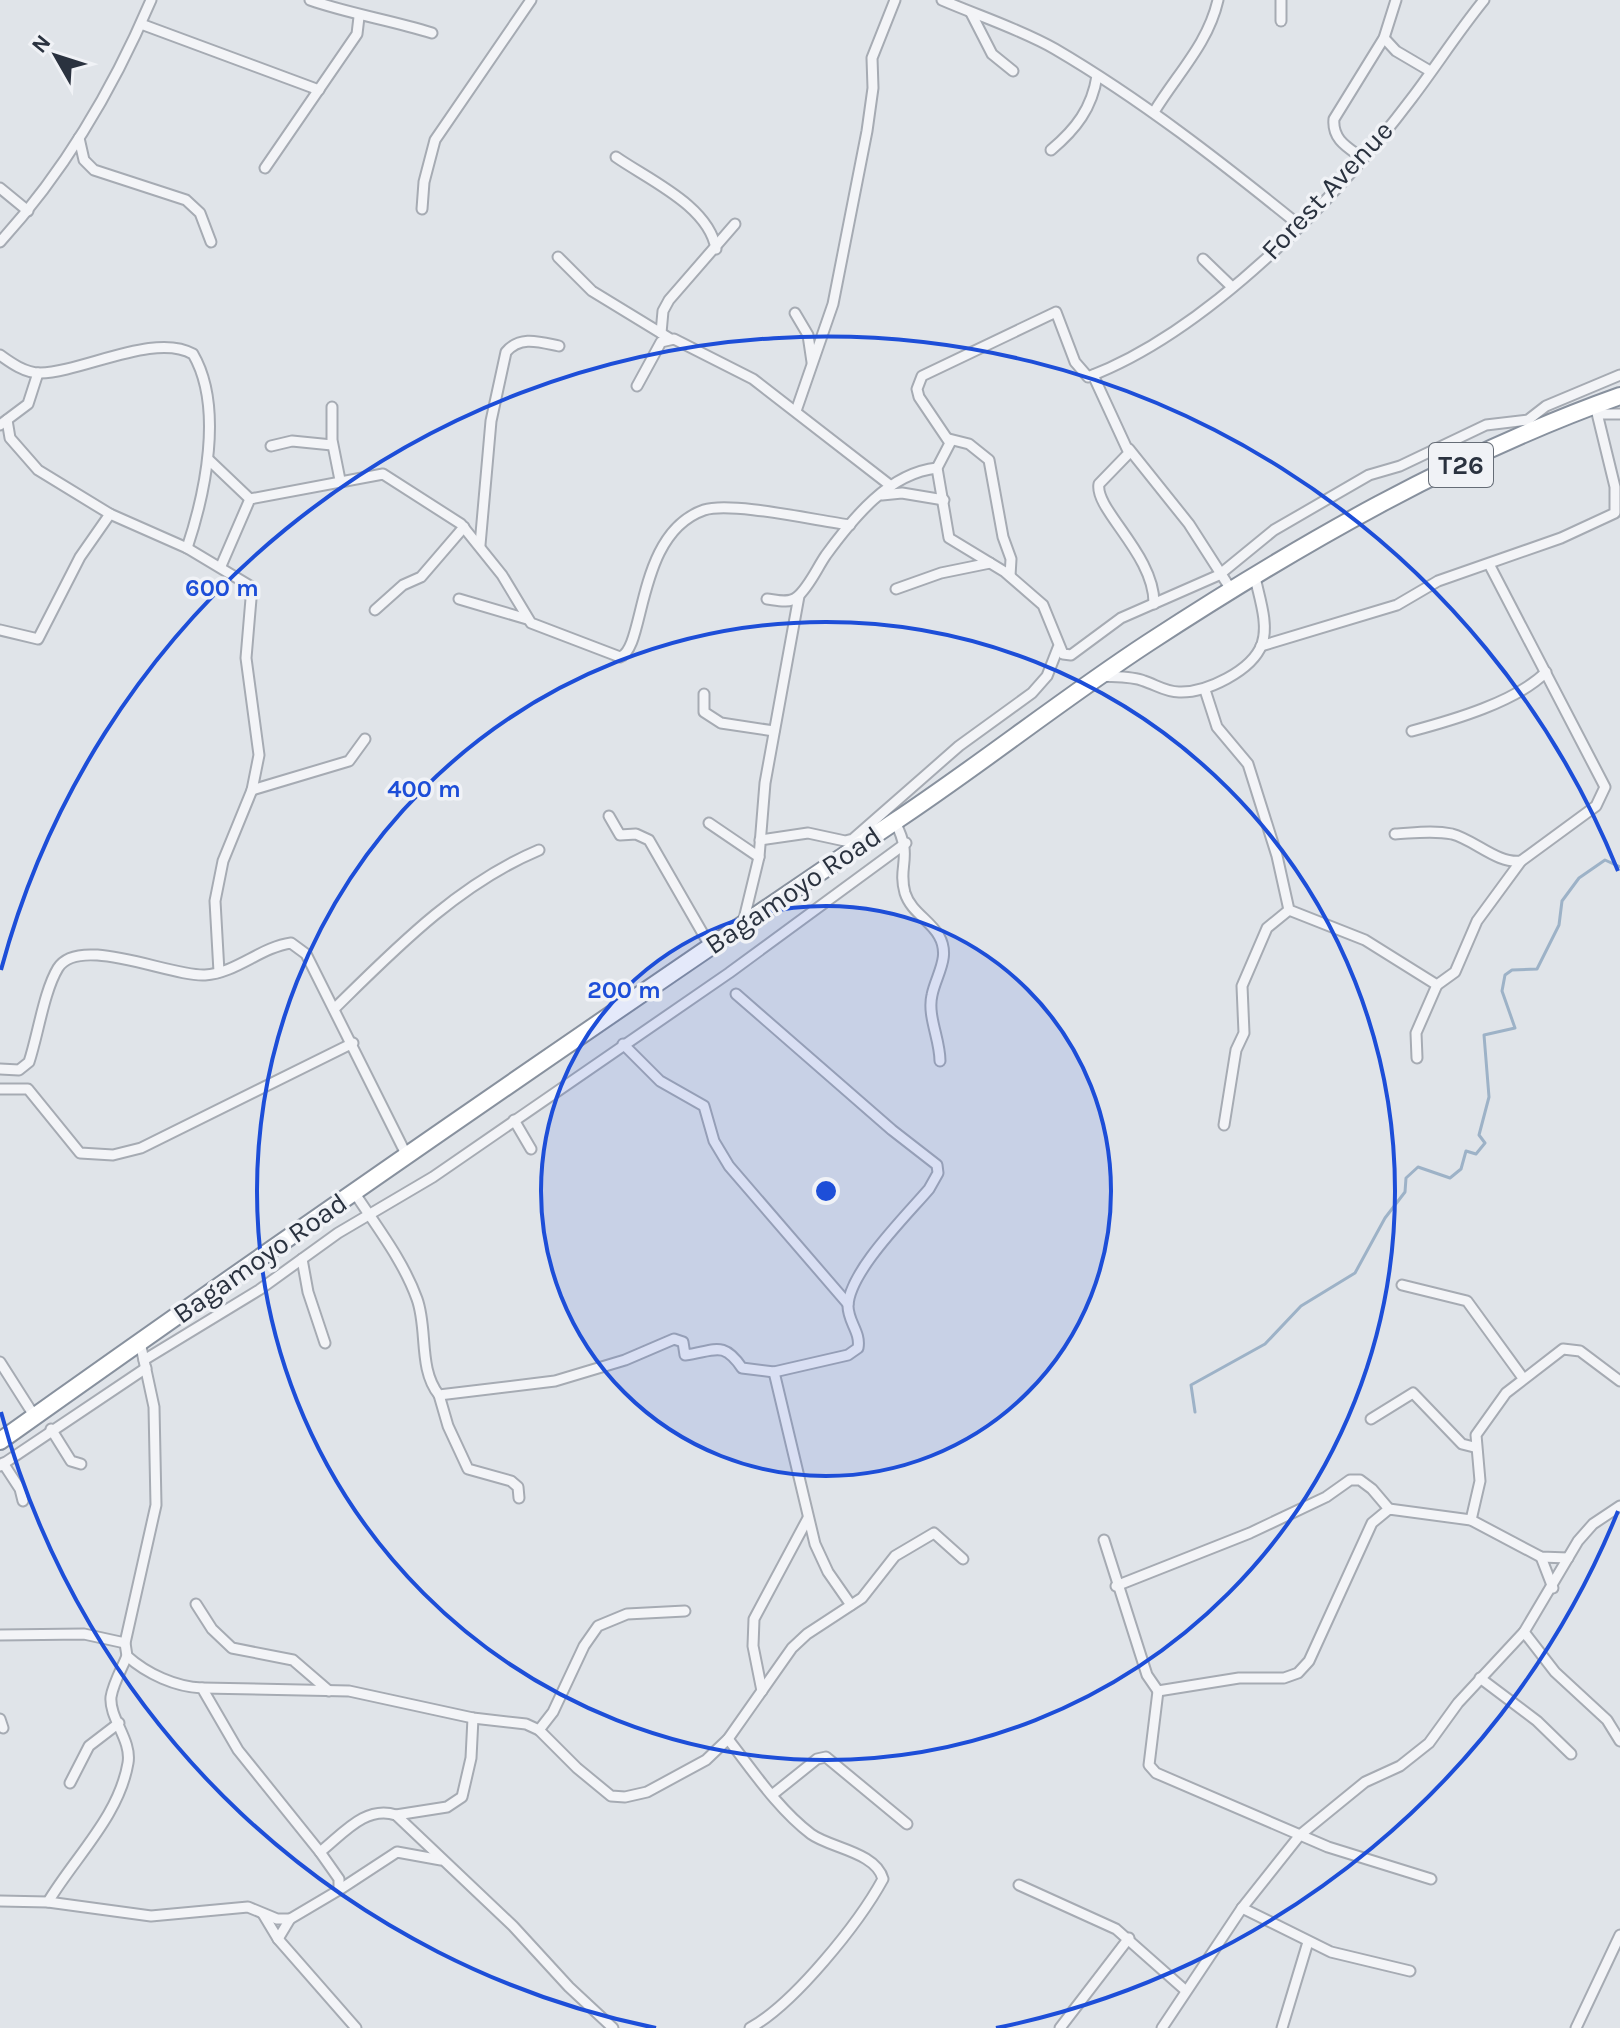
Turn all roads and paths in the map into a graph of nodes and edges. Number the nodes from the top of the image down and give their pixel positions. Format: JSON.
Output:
{"nodes":[{"id":1,"x":151,"y":0,"type":"edge"},
{"id":2,"x":310,"y":0,"type":"edge"},
{"id":3,"x":531,"y":0,"type":"edge"},
{"id":4,"x":895,"y":0,"type":"edge"},
{"id":5,"x":942,"y":0,"type":"edge"},
{"id":6,"x":1218,"y":0,"type":"edge"},
{"id":7,"x":1281,"y":0,"type":"edge"},
{"id":8,"x":1396,"y":0,"type":"edge"},
{"id":9,"x":1484,"y":0,"type":"edge"},
{"id":10,"x":971,"y":13,"type":"junction"},
{"id":11,"x":359,"y":17,"type":"junction"},
{"id":12,"x":1281,"y":21,"type":"dead end"},
{"id":13,"x":141,"y":24,"type":"junction"},
{"id":14,"x":432,"y":33,"type":"dead end"},
{"id":15,"x":1384,"y":38,"type":"junction"},
{"id":16,"x":1013,"y":71,"type":"dead end"},
{"id":17,"x":1430,"y":71,"type":"junction"},
{"id":18,"x":1097,"y":76,"type":"junction"},
{"id":19,"x":319,"y":90,"type":"junction"},
{"id":20,"x":1154,"y":112,"type":"junction"},
{"id":21,"x":79,"y":138,"type":"junction"},
{"id":22,"x":1051,"y":150,"type":"dead end"},
{"id":23,"x":616,"y":157,"type":"dead end"},
{"id":24,"x":1361,"y":157,"type":"junction"},
{"id":25,"x":265,"y":168,"type":"dead end"},
{"id":26,"x":0,"y":188,"type":"edge"},
{"id":27,"x":422,"y":209,"type":"dead end"},
{"id":28,"x":28,"y":211,"type":"junction"},
{"id":29,"x":735,"y":224,"type":"dead end"},
{"id":30,"x":1299,"y":225,"type":"junction"},
{"id":31,"x":0,"y":242,"type":"edge"},
{"id":32,"x":211,"y":242,"type":"dead end"},
{"id":33,"x":716,"y":249,"type":"junction"},
{"id":34,"x":558,"y":257,"type":"dead end"},
{"id":35,"x":1203,"y":259,"type":"dead end"},
{"id":36,"x":1232,"y":287,"type":"junction"},
{"id":37,"x":795,"y":313,"type":"dead end"},
{"id":38,"x":665,"y":335,"type":"junction"},
{"id":39,"x":559,"y":346,"type":"dead end"},
{"id":40,"x":0,"y":355,"type":"edge"},
{"id":41,"x":812,"y":365,"type":"junction"},
{"id":42,"x":38,"y":373,"type":"junction"},
{"id":43,"x":1093,"y":375,"type":"junction"},
{"id":44,"x":1620,"y":375,"type":"edge"},
{"id":45,"x":637,"y":386,"type":"dead end"},
{"id":46,"x":1620,"y":396,"type":"edge"},
{"id":47,"x":332,"y":407,"type":"dead end"},
{"id":48,"x":1596,"y":410,"type":"junction"},
{"id":49,"x":796,"y":411,"type":"junction"},
{"id":50,"x":1620,"y":414,"type":"edge"},
{"id":51,"x":4,"y":423,"type":"edge"},
{"id":52,"x":949,"y":439,"type":"junction"},
{"id":53,"x":332,"y":445,"type":"junction"},
{"id":54,"x":271,"y":446,"type":"dead end"},
{"id":55,"x":1128,"y":448,"type":"junction"},
{"id":56,"x":208,"y":459,"type":"junction"},
{"id":57,"x":937,"y":468,"type":"junction"},
{"id":58,"x":340,"y":480,"type":"junction"},
{"id":59,"x":891,"y":486,"type":"junction"},
{"id":60,"x":879,"y":495,"type":"junction"},
{"id":61,"x":250,"y":499,"type":"junction"},
{"id":62,"x":944,"y":500,"type":"junction"},
{"id":63,"x":1617,"y":512,"type":"edge"},
{"id":64,"x":110,"y":514,"type":"junction"},
{"id":65,"x":850,"y":525,"type":"junction"},
{"id":66,"x":464,"y":527,"type":"junction"},
{"id":67,"x":480,"y":545,"type":"junction"},
{"id":68,"x":187,"y":548,"type":"junction"},
{"id":69,"x":990,"y":563,"type":"junction"},
{"id":70,"x":1489,"y":564,"type":"junction"},
{"id":71,"x":221,"y":566,"type":"junction"},
{"id":72,"x":1219,"y":575,"type":"junction"},
{"id":73,"x":1010,"y":576,"type":"junction"},
{"id":74,"x":1255,"y":577,"type":"junction"},
{"id":75,"x":896,"y":589,"type":"dead end"},
{"id":76,"x":1232,"y":591,"type":"junction"},
{"id":77,"x":799,"y":596,"type":"junction"},
{"id":78,"x":459,"y":599,"type":"dead end"},
{"id":79,"x":767,"y":599,"type":"dead end"},
{"id":80,"x":1154,"y":604,"type":"junction"},
{"id":81,"x":375,"y":610,"type":"dead end"},
{"id":82,"x":527,"y":619,"type":"junction"},
{"id":83,"x":0,"y":630,"type":"edge"},
{"id":84,"x":1261,"y":646,"type":"junction"},
{"id":85,"x":1058,"y":648,"type":"junction"},
{"id":86,"x":1546,"y":672,"type":"junction"},
{"id":87,"x":1101,"y":676,"type":"junction"},
{"id":88,"x":1205,"y":690,"type":"junction"},
{"id":89,"x":704,"y":694,"type":"dead end"},
{"id":90,"x":774,"y":731,"type":"junction"},
{"id":91,"x":1412,"y":731,"type":"dead end"},
{"id":92,"x":365,"y":739,"type":"dead end"},
{"id":93,"x":252,"y":790,"type":"junction"},
{"id":94,"x":609,"y":816,"type":"dead end"},
{"id":95,"x":895,"y":822,"type":"junction"},
{"id":96,"x":709,"y":823,"type":"dead end"},
{"id":97,"x":1395,"y":834,"type":"dead end"},
{"id":98,"x":760,"y":840,"type":"junction"},
{"id":99,"x":906,"y":843,"type":"junction"},
{"id":100,"x":539,"y":850,"type":"dead end"},
{"id":101,"x":759,"y":857,"type":"junction"},
{"id":102,"x":1521,"y":861,"type":"junction"},
{"id":103,"x":1289,"y":910,"type":"junction"},
{"id":104,"x":743,"y":923,"type":"junction"},
{"id":105,"x":710,"y":946,"type":"junction"},
{"id":106,"x":219,"y":972,"type":"junction"},
{"id":107,"x":721,"y":978,"type":"junction"},
{"id":108,"x":1437,"y":985,"type":"junction"},
{"id":109,"x":736,"y":994,"type":"junction"},
{"id":110,"x":334,"y":1009,"type":"junction"},
{"id":111,"x":353,"y":1043,"type":"junction"},
{"id":112,"x":623,"y":1044,"type":"junction"},
{"id":113,"x":1417,"y":1058,"type":"dead end"},
{"id":114,"x":940,"y":1061,"type":"dead end"},
{"id":115,"x":0,"y":1069,"type":"edge"},
{"id":116,"x":0,"y":1089,"type":"edge"},
{"id":117,"x":850,"y":1102,"type":"dead end"},
{"id":118,"x":514,"y":1120,"type":"junction"},
{"id":119,"x":1224,"y":1125,"type":"dead end"},
{"id":120,"x":531,"y":1149,"type":"dead end"},
{"id":121,"x":407,"y":1156,"type":"junction"},
{"id":122,"x":354,"y":1192,"type":"junction"},
{"id":123,"x":368,"y":1215,"type":"junction"},
{"id":124,"x":302,"y":1259,"type":"junction"},
{"id":125,"x":1402,"y":1285,"type":"dead end"},
{"id":126,"x":848,"y":1304,"type":"junction"},
{"id":127,"x":140,"y":1342,"type":"junction"},
{"id":128,"x":325,"y":1343,"type":"dead end"},
{"id":129,"x":0,"y":1362,"type":"edge"},
{"id":130,"x":145,"y":1364,"type":"junction"},
{"id":131,"x":774,"y":1372,"type":"junction"},
{"id":132,"x":1523,"y":1378,"type":"junction"},
{"id":133,"x":1620,"y":1381,"type":"edge"},
{"id":134,"x":439,"y":1395,"type":"junction"},
{"id":135,"x":35,"y":1417,"type":"junction"},
{"id":136,"x":1371,"y":1419,"type":"dead end"},
{"id":137,"x":51,"y":1429,"type":"junction"},
{"id":138,"x":0,"y":1441,"type":"edge"},
{"id":139,"x":1474,"y":1447,"type":"junction"},
{"id":140,"x":81,"y":1464,"type":"dead end"},
{"id":141,"x":2,"y":1465,"type":"edge"},
{"id":142,"x":519,"y":1498,"type":"dead end"},
{"id":143,"x":23,"y":1501,"type":"dead end"},
{"id":144,"x":1620,"y":1506,"type":"edge"},
{"id":145,"x":1389,"y":1509,"type":"junction"},
{"id":146,"x":808,"y":1518,"type":"junction"},
{"id":147,"x":1471,"y":1520,"type":"junction"},
{"id":148,"x":1104,"y":1540,"type":"dead end"},
{"id":149,"x":1541,"y":1557,"type":"junction"},
{"id":150,"x":1568,"y":1558,"type":"junction"},
{"id":151,"x":963,"y":1559,"type":"dead end"},
{"id":152,"x":1116,"y":1586,"type":"junction"},
{"id":153,"x":1553,"y":1588,"type":"junction"},
{"id":154,"x":196,"y":1604,"type":"dead end"},
{"id":155,"x":851,"y":1605,"type":"junction"},
{"id":156,"x":685,"y":1611,"type":"dead end"},
{"id":157,"x":1524,"y":1632,"type":"junction"},
{"id":158,"x":0,"y":1635,"type":"edge"},
{"id":159,"x":125,"y":1643,"type":"junction"},
{"id":160,"x":127,"y":1656,"type":"junction"},
{"id":161,"x":1480,"y":1678,"type":"junction"},
{"id":162,"x":202,"y":1688,"type":"junction"},
{"id":163,"x":329,"y":1691,"type":"junction"},
{"id":164,"x":762,"y":1691,"type":"junction"},
{"id":165,"x":1158,"y":1691,"type":"junction"},
{"id":166,"x":473,"y":1718,"type":"junction"},
{"id":167,"x":119,"y":1723,"type":"junction"},
{"id":168,"x":539,"y":1730,"type":"junction"},
{"id":169,"x":728,"y":1739,"type":"junction"},
{"id":170,"x":1620,"y":1741,"type":"edge"},
{"id":171,"x":1571,"y":1754,"type":"dead end"},
{"id":172,"x":70,"y":1783,"type":"dead end"},
{"id":173,"x":772,"y":1795,"type":"junction"},
{"id":174,"x":396,"y":1815,"type":"junction"},
{"id":175,"x":907,"y":1824,"type":"dead end"},
{"id":176,"x":1300,"y":1835,"type":"junction"},
{"id":177,"x":320,"y":1852,"type":"junction"},
{"id":178,"x":441,"y":1860,"type":"junction"},
{"id":179,"x":1431,"y":1879,"type":"dead end"},
{"id":180,"x":1019,"y":1885,"type":"dead end"},
{"id":181,"x":339,"y":1890,"type":"junction"},
{"id":182,"x":0,"y":1901,"type":"edge"},
{"id":183,"x":48,"y":1902,"type":"junction"},
{"id":184,"x":1242,"y":1908,"type":"junction"},
{"id":185,"x":261,"y":1910,"type":"junction"},
{"id":186,"x":290,"y":1919,"type":"junction"},
{"id":187,"x":1620,"y":1935,"type":"edge"},
{"id":188,"x":1129,"y":1938,"type":"junction"},
{"id":189,"x":278,"y":1939,"type":"junction"},
{"id":190,"x":1308,"y":1942,"type":"junction"},
{"id":191,"x":1410,"y":1971,"type":"dead end"},
{"id":192,"x":1185,"y":1990,"type":"junction"},
{"id":193,"x":357,"y":2027,"type":"edge"},
{"id":194,"x":613,"y":2028,"type":"edge"},
{"id":195,"x":750,"y":2028,"type":"edge"},
{"id":196,"x":1060,"y":2028,"type":"edge"},
{"id":197,"x":1162,"y":2028,"type":"edge"},
{"id":198,"x":1282,"y":2028,"type":"edge"},
{"id":199,"x":1576,"y":2028,"type":"edge"}],
"edges":[{"from":1,"to":13,"type":"street"},
{"from":2,"to":11,"type":"street"},
{"from":3,"to":27,"type":"street"},
{"from":4,"to":41,"type":"street"},
{"from":5,"to":10,"type":"street"},
{"from":6,"to":20,"type":"street"},
{"from":7,"to":12,"type":"street"},
{"from":8,"to":15,"type":"street"},
{"from":9,"to":17,"type":"street","name":"Forest Avenue"},
{"from":10,"to":16,"type":"street"},
{"from":10,"to":18,"type":"street"},
{"from":11,"to":14,"type":"street"},
{"from":11,"to":19,"type":"street"},
{"from":13,"to":19,"type":"street"},
{"from":13,"to":21,"type":"street"},
{"from":15,"to":17,"type":"street"},
{"from":15,"to":24,"type":"street"},
{"from":17,"to":24,"type":"street","name":"Forest Avenue"},
{"from":18,"to":20,"type":"street"},
{"from":18,"to":22,"type":"street"},
{"from":19,"to":25,"type":"street"},
{"from":20,"to":30,"type":"street"},
{"from":21,"to":28,"type":"street"},
{"from":21,"to":32,"type":"street"},
{"from":23,"to":33,"type":"street"},
{"from":24,"to":30,"type":"street","name":"Forest Avenue"},
{"from":26,"to":28,"type":"street"},
{"from":28,"to":31,"type":"street"},
{"from":29,"to":33,"type":"street"},
{"from":30,"to":36,"type":"street","name":"Forest Avenue"},
{"from":33,"to":38,"type":"street"},
{"from":34,"to":38,"type":"street"},
{"from":35,"to":36,"type":"street"},
{"from":36,"to":43,"type":"street","name":"Forest Avenue"},
{"from":37,"to":41,"type":"street"},
{"from":38,"to":45,"type":"street"},
{"from":38,"to":49,"type":"street"},
{"from":39,"to":67,"type":"street"},
{"from":40,"to":42,"type":"street"},
{"from":41,"to":49,"type":"street"},
{"from":42,"to":51,"type":"street"},
{"from":42,"to":56,"type":"street"},
{"from":43,"to":52,"type":"street"},
{"from":43,"to":55,"type":"street"},
{"from":44,"to":72,"type":"street"},
{"from":46,"to":48,"type":"highway","name":"Bagamoyo Road","number":"T26"},
{"from":47,"to":53,"type":"street"},
{"from":48,"to":50,"type":"street"},
{"from":48,"to":63,"type":"street"},
{"from":48,"to":74,"type":"highway","name":"Bagamoyo Road","number":"T26"},
{"from":49,"to":59,"type":"street"},
{"from":51,"to":64,"type":"street"},
{"from":52,"to":57,"type":"street"},
{"from":52,"to":73,"type":"street"},
{"from":53,"to":54,"type":"street"},
{"from":53,"to":58,"type":"street"},
{"from":55,"to":72,"type":"street"},
{"from":55,"to":80,"type":"street"},
{"from":56,"to":61,"type":"street"},
{"from":56,"to":68,"type":"street"},
{"from":57,"to":59,"type":"street"},
{"from":57,"to":62,"type":"street"},
{"from":58,"to":61,"type":"street"},
{"from":58,"to":66,"type":"street"},
{"from":59,"to":60,"type":"street"},
{"from":60,"to":62,"type":"street"},
{"from":60,"to":65,"type":"street"},
{"from":61,"to":71,"type":"street"},
{"from":62,"to":69,"type":"street"},
{"from":63,"to":70,"type":"street"},
{"from":64,"to":68,"type":"street"},
{"from":64,"to":83,"type":"street"},
{"from":65,"to":77,"type":"street"},
{"from":65,"to":82,"type":"street"},
{"from":66,"to":67,"type":"street"},
{"from":66,"to":81,"type":"street"},
{"from":67,"to":82,"type":"street"},
{"from":68,"to":71,"type":"street"},
{"from":69,"to":73,"type":"street"},
{"from":69,"to":75,"type":"street"},
{"from":70,"to":84,"type":"street"},
{"from":70,"to":86,"type":"street"},
{"from":71,"to":93,"type":"street"},
{"from":72,"to":76,"type":"street"},
{"from":72,"to":80,"type":"street"},
{"from":73,"to":85,"type":"street"},
{"from":74,"to":76,"type":"highway","name":"Bagamoyo Road","number":"T26"},
{"from":74,"to":84,"type":"street"},
{"from":76,"to":87,"type":"highway","name":"Bagamoyo Road","number":"T26"},
{"from":77,"to":79,"type":"street"},
{"from":77,"to":90,"type":"street"},
{"from":78,"to":82,"type":"street"},
{"from":80,"to":85,"type":"street"},
{"from":84,"to":88,"type":"street"},
{"from":85,"to":98,"type":"street"},
{"from":86,"to":91,"type":"street"},
{"from":86,"to":102,"type":"street"},
{"from":87,"to":88,"type":"street"},
{"from":87,"to":95,"type":"highway","name":"Bagamoyo Road","number":"T26"},
{"from":88,"to":103,"type":"street"},
{"from":89,"to":90,"type":"street"},
{"from":90,"to":98,"type":"street"},
{"from":92,"to":93,"type":"street"},
{"from":93,"to":106,"type":"street"},
{"from":94,"to":105,"type":"street"},
{"from":95,"to":99,"type":"street"},
{"from":95,"to":104,"type":"highway","name":"Bagamoyo Road","number":"T26"},
{"from":96,"to":101,"type":"street"},
{"from":97,"to":102,"type":"street"},
{"from":98,"to":101,"type":"street"},
{"from":99,"to":107,"type":"street"},
{"from":99,"to":114,"type":"street"},
{"from":100,"to":110,"type":"street"},
{"from":101,"to":104,"type":"street"},
{"from":102,"to":108,"type":"street"},
{"from":103,"to":108,"type":"street"},
{"from":103,"to":119,"type":"street"},
{"from":104,"to":105,"type":"highway","name":"Bagamoyo Road","number":"T26"},
{"from":105,"to":121,"type":"highway","name":"Bagamoyo Road","number":"T26"},
{"from":106,"to":110,"type":"street"},
{"from":106,"to":115,"type":"street"},
{"from":107,"to":109,"type":"street"},
{"from":107,"to":112,"type":"street"},
{"from":108,"to":113,"type":"street"},
{"from":109,"to":117,"type":"street"},
{"from":109,"to":126,"type":"street"},
{"from":110,"to":111,"type":"street"},
{"from":111,"to":116,"type":"street"},
{"from":111,"to":121,"type":"street"},
{"from":112,"to":118,"type":"street"},
{"from":112,"to":126,"type":"street"},
{"from":118,"to":120,"type":"street"},
{"from":118,"to":123,"type":"street"},
{"from":121,"to":122,"type":"highway","name":"Bagamoyo Road","number":"T26"},
{"from":122,"to":123,"type":"street"},
{"from":122,"to":127,"type":"highway","name":"Bagamoyo Road","number":"T26"},
{"from":123,"to":124,"type":"street"},
{"from":123,"to":134,"type":"street"},
{"from":124,"to":128,"type":"street"},
{"from":124,"to":130,"type":"street"},
{"from":125,"to":132,"type":"street"},
{"from":126,"to":131,"type":"street"},
{"from":127,"to":130,"type":"street"},
{"from":127,"to":135,"type":"highway","name":"Bagamoyo Road","number":"T26"},
{"from":129,"to":135,"type":"street"},
{"from":130,"to":137,"type":"street"},
{"from":130,"to":159,"type":"street"},
{"from":131,"to":134,"type":"street"},
{"from":131,"to":146,"type":"street"},
{"from":132,"to":133,"type":"street"},
{"from":132,"to":139,"type":"street"},
{"from":134,"to":142,"type":"street"},
{"from":135,"to":138,"type":"highway","name":"Bagamoyo Road","number":"T26"},
{"from":136,"to":139,"type":"street"},
{"from":137,"to":140,"type":"street"},
{"from":137,"to":141,"type":"street"},
{"from":139,"to":147,"type":"street"},
{"from":141,"to":143,"type":"street"},
{"from":144,"to":150,"type":"street"},
{"from":145,"to":147,"type":"street"},
{"from":145,"to":152,"type":"street"},
{"from":145,"to":165,"type":"street"},
{"from":146,"to":155,"type":"street"},
{"from":146,"to":164,"type":"street"},
{"from":147,"to":149,"type":"street"},
{"from":148,"to":152,"type":"street"},
{"from":149,"to":150,"type":"street"},
{"from":149,"to":153,"type":"street"},
{"from":150,"to":153,"type":"street"},
{"from":151,"to":155,"type":"street"},
{"from":152,"to":165,"type":"street"},
{"from":153,"to":157,"type":"street"},
{"from":154,"to":163,"type":"street"},
{"from":155,"to":164,"type":"street"},
{"from":156,"to":168,"type":"street"},
{"from":157,"to":161,"type":"street"},
{"from":157,"to":170,"type":"street"},
{"from":158,"to":159,"type":"street"},
{"from":159,"to":160,"type":"street"},
{"from":160,"to":162,"type":"street"},
{"from":160,"to":167,"type":"street"},
{"from":161,"to":171,"type":"street"},
{"from":161,"to":176,"type":"street"},
{"from":162,"to":163,"type":"street"},
{"from":162,"to":177,"type":"street"},
{"from":163,"to":166,"type":"street"},
{"from":164,"to":169,"type":"street"},
{"from":165,"to":176,"type":"street"},
{"from":166,"to":168,"type":"street"},
{"from":166,"to":174,"type":"street"},
{"from":167,"to":172,"type":"street"},
{"from":167,"to":183,"type":"street"},
{"from":168,"to":169,"type":"street"},
{"from":169,"to":173,"type":"street"},
{"from":173,"to":175,"type":"street"},
{"from":173,"to":195,"type":"street"},
{"from":174,"to":177,"type":"street"},
{"from":174,"to":178,"type":"street"},
{"from":176,"to":179,"type":"street"},
{"from":176,"to":184,"type":"street"},
{"from":177,"to":181,"type":"street"},
{"from":178,"to":181,"type":"street"},
{"from":178,"to":194,"type":"street"},
{"from":180,"to":188,"type":"street"},
{"from":181,"to":186,"type":"street"},
{"from":182,"to":183,"type":"street"},
{"from":183,"to":185,"type":"street"},
{"from":184,"to":190,"type":"street"},
{"from":184,"to":192,"type":"street"},
{"from":185,"to":186,"type":"street"},
{"from":185,"to":189,"type":"street"},
{"from":186,"to":189,"type":"street"},
{"from":187,"to":199,"type":"street"},
{"from":188,"to":192,"type":"street"},
{"from":188,"to":196,"type":"street"},
{"from":189,"to":193,"type":"street"},
{"from":190,"to":191,"type":"street"},
{"from":190,"to":198,"type":"street"},
{"from":192,"to":197,"type":"street"}]}
